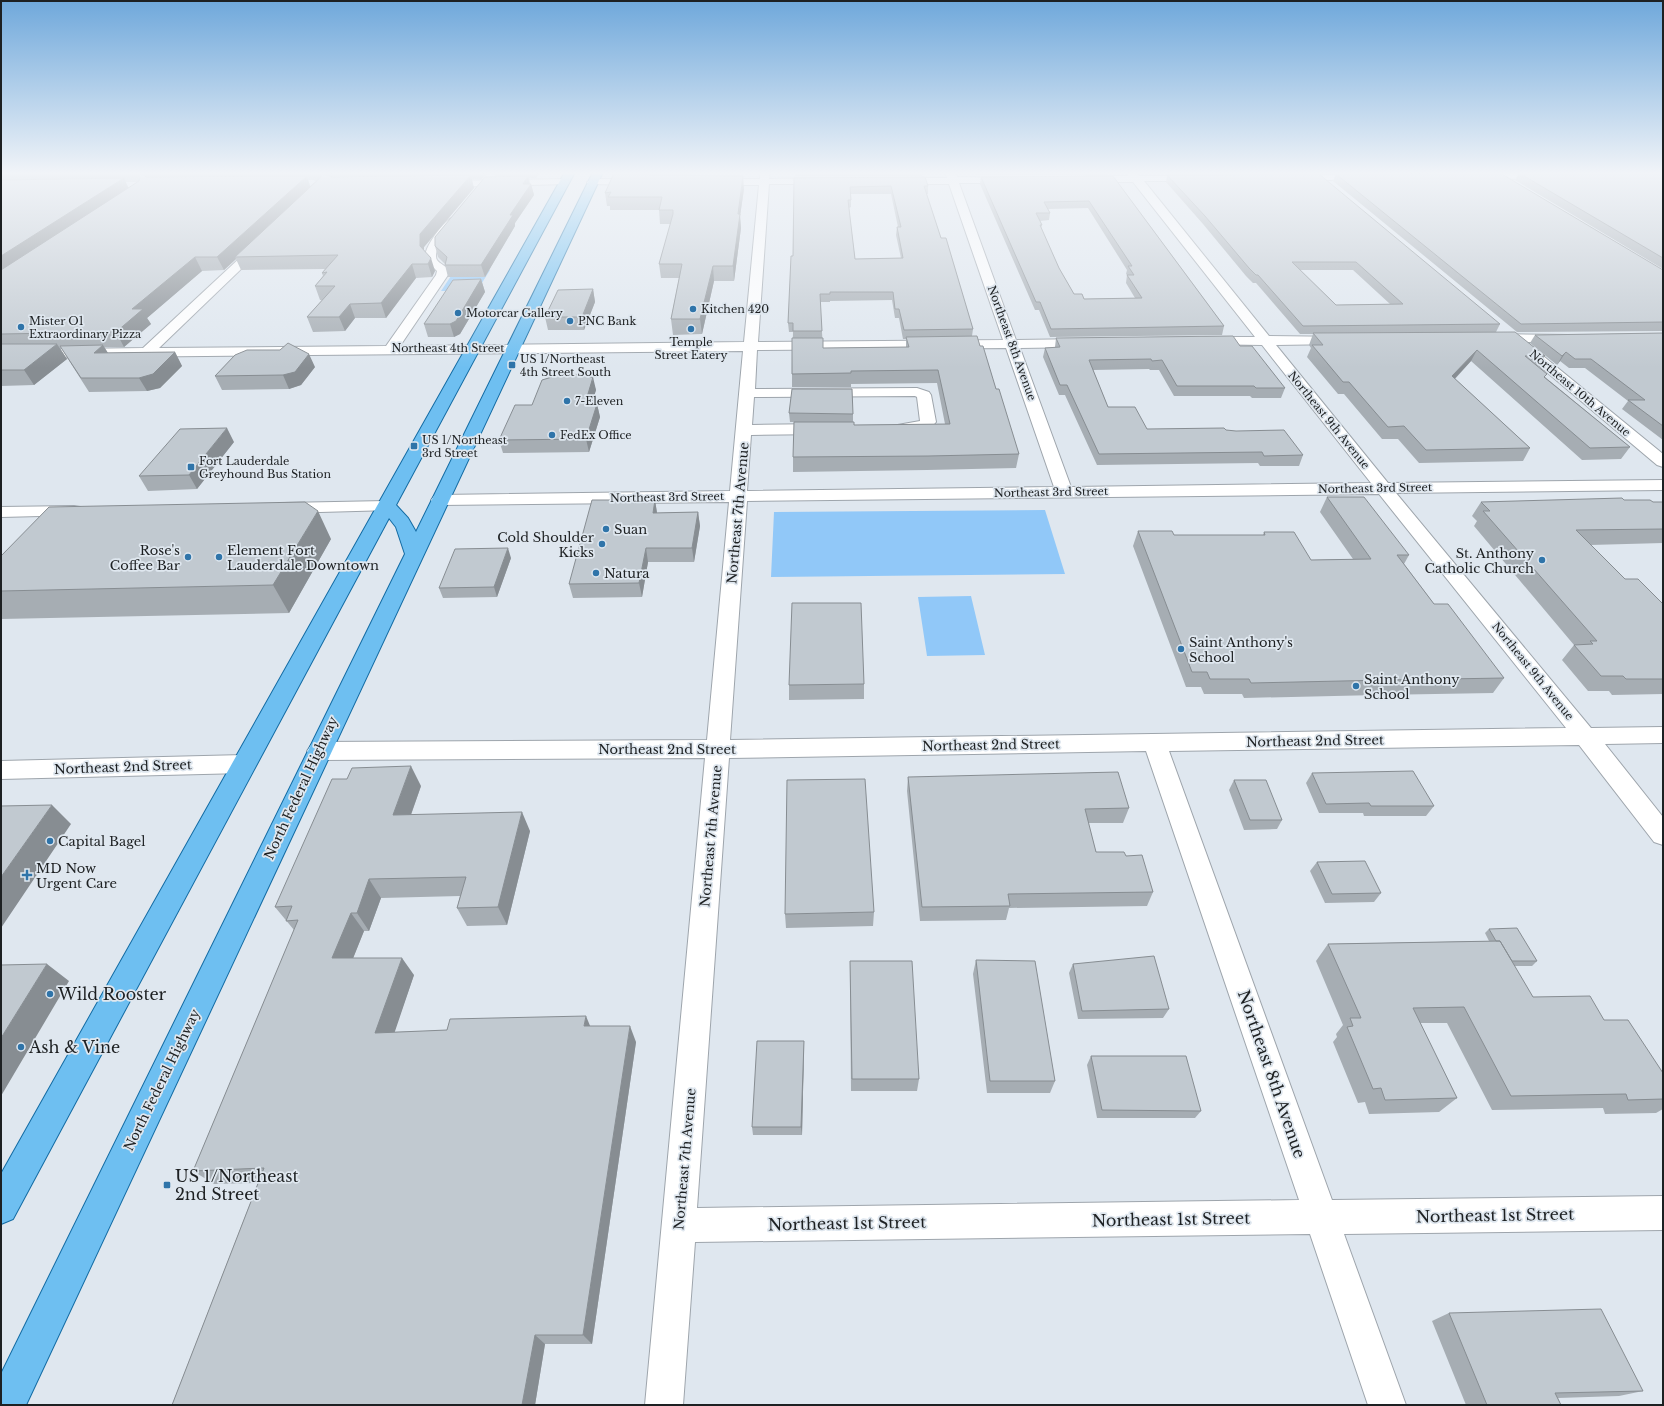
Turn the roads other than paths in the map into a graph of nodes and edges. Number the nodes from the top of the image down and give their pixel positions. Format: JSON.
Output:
{"nodes":[{"id":1,"x":267,"y":238,"type":"edge"},
{"id":2,"x":439,"y":238,"type":"edge"},
{"id":3,"x":542,"y":238,"type":"edge"},
{"id":4,"x":566,"y":238,"type":"edge"},
{"id":5,"x":760,"y":238,"type":"edge"},
{"id":6,"x":974,"y":238,"type":"edge"},
{"id":7,"x":1184,"y":238,"type":"edge"},
{"id":8,"x":1496,"y":323,"type":"edge"},
{"id":9,"x":1576,"y":337,"type":"edge"},
{"id":10,"x":1514,"y":338,"type":"junction"},
{"id":11,"x":1476,"y":339,"type":"edge"},
{"id":12,"x":1352,"y":340,"type":"edge"},
{"id":13,"x":1266,"y":341,"type":"junction"},
{"id":14,"x":1099,"y":342,"type":"edge"},
{"id":15,"x":1194,"y":342,"type":"edge"},
{"id":16,"x":1012,"y":343,"type":"junction"},
{"id":17,"x":752,"y":346,"type":"junction"},
{"id":18,"x":472,"y":348,"type":"junction"},
{"id":19,"x":513,"y":348,"type":"junction"},
{"id":20,"x":390,"y":349,"type":"junction"},
{"id":21,"x":147,"y":352,"type":"junction"},
{"id":22,"x":1,"y":354,"type":"edge"},
{"id":23,"x":748,"y":393,"type":"junction"},
{"id":24,"x":835,"y":429,"type":"edge"},
{"id":25,"x":882,"y":429,"type":"edge"},
{"id":26,"x":745,"y":430,"type":"junction"},
{"id":27,"x":1663,"y":462,"type":"edge"},
{"id":28,"x":1663,"y":485,"type":"edge"},
{"id":29,"x":1383,"y":488,"type":"junction"},
{"id":30,"x":1064,"y":492,"type":"junction"},
{"id":31,"x":740,"y":496,"type":"junction"},
{"id":32,"x":440,"y":500,"type":"junction"},
{"id":33,"x":386,"y":506,"type":"junction"},
{"id":34,"x":268,"y":508,"type":"edge"},
{"id":35,"x":89,"y":511,"type":"edge"},
{"id":36,"x":1,"y":512,"type":"edge"},
{"id":37,"x":414,"y":554,"type":"junction"},
{"id":38,"x":1663,"y":735,"type":"edge"},
{"id":39,"x":1586,"y":737,"type":"junction"},
{"id":40,"x":1155,"y":743,"type":"junction"},
{"id":41,"x":718,"y":749,"type":"junction"},
{"id":42,"x":319,"y":751,"type":"junction"},
{"id":43,"x":244,"y":764,"type":"junction"},
{"id":44,"x":1,"y":770,"type":"edge"},
{"id":45,"x":1663,"y":835,"type":"edge"},
{"id":46,"x":1,"y":1207,"type":"edge"},
{"id":47,"x":1663,"y":1213,"type":"edge"},
{"id":48,"x":1322,"y":1218,"type":"junction"},
{"id":49,"x":680,"y":1225,"type":"junction"},
{"id":50,"x":6,"y":1405,"type":"edge"},
{"id":51,"x":664,"y":1405,"type":"edge"},
{"id":52,"x":1387,"y":1405,"type":"edge"}],
"edges":[{"from":1,"to":21,"type":"street"},
{"from":2,"to":20,"type":"street"},
{"from":3,"to":18,"type":"main road","name":"North Federal Highway"},
{"from":4,"to":19,"type":"main road","name":"North Federal Highway"},
{"from":5,"to":17,"type":"street","name":"Northeast 7th Avenue"},
{"from":6,"to":16,"type":"street","name":"Northeast 8th Avenue"},
{"from":7,"to":13,"type":"street","name":"Northeast 9th Avenue"},
{"from":8,"to":10,"type":"street","name":"Northeast 10th Avenue"},
{"from":9,"to":10,"type":"street"},
{"from":10,"to":11,"type":"street"},
{"from":10,"to":27,"type":"street","name":"Northeast 10th Avenue"},
{"from":12,"to":13,"type":"street"},
{"from":13,"to":15,"type":"street"},
{"from":13,"to":29,"type":"street","name":"Northeast 9th Avenue"},
{"from":14,"to":16,"type":"street","name":"Northeast 4th Street"},
{"from":16,"to":17,"type":"street","name":"Northeast 4th Street"},
{"from":16,"to":30,"type":"street","name":"Northeast 8th Avenue"},
{"from":17,"to":19,"type":"street","name":"Northeast 4th Street"},
{"from":17,"to":23,"type":"street","name":"Northeast 7th Avenue"},
{"from":18,"to":19,"type":"street","name":"Northeast 4th Street"},
{"from":18,"to":20,"type":"street","name":"Northeast 4th Street"},
{"from":18,"to":33,"type":"main road","name":"North Federal Highway"},
{"from":19,"to":32,"type":"main road","name":"North Federal Highway"},
{"from":20,"to":21,"type":"street","name":"Northeast 4th Street"},
{"from":21,"to":22,"type":"street","name":"Northeast 4th Street"},
{"from":23,"to":25,"type":"street"},
{"from":23,"to":26,"type":"street","name":"Northeast 7th Avenue"},
{"from":24,"to":26,"type":"street"},
{"from":26,"to":31,"type":"street","name":"Northeast 7th Avenue"},
{"from":28,"to":29,"type":"street","name":"Northeast 3rd Street"},
{"from":29,"to":30,"type":"street","name":"Northeast 3rd Street"},
{"from":29,"to":39,"type":"street","name":"Northeast 9th Avenue"},
{"from":30,"to":31,"type":"street","name":"Northeast 3rd Street"},
{"from":31,"to":32,"type":"street","name":"Northeast 3rd Street"},
{"from":31,"to":41,"type":"street","name":"Northeast 7th Avenue"},
{"from":32,"to":37,"type":"main road","name":"North Federal Highway"},
{"from":33,"to":34,"type":"street"},
{"from":33,"to":37,"type":"main road"},
{"from":33,"to":43,"type":"main road","name":"North Federal Highway"},
{"from":35,"to":36,"type":"street"},
{"from":37,"to":42,"type":"main road","name":"North Federal Highway"},
{"from":38,"to":39,"type":"street","name":"Northeast 2nd Street"},
{"from":39,"to":40,"type":"street","name":"Northeast 2nd Street"},
{"from":39,"to":45,"type":"street","name":"Northeast 9th Avenue"},
{"from":40,"to":41,"type":"street","name":"Northeast 2nd Street"},
{"from":40,"to":48,"type":"street","name":"Northeast 8th Avenue"},
{"from":41,"to":42,"type":"street","name":"Northeast 2nd Street"},
{"from":41,"to":49,"type":"street","name":"Northeast 7th Avenue"},
{"from":42,"to":50,"type":"main road","name":"North Federal Highway"},
{"from":43,"to":44,"type":"street","name":"Northeast 2nd Street"},
{"from":43,"to":46,"type":"main road","name":"North Federal Highway"},
{"from":47,"to":48,"type":"street","name":"Northeast 1st Street"},
{"from":48,"to":49,"type":"street","name":"Northeast 1st Street"},
{"from":48,"to":52,"type":"street","name":"Northeast 8th Avenue"},
{"from":49,"to":51,"type":"street","name":"Northeast 7th Avenue"}]}
